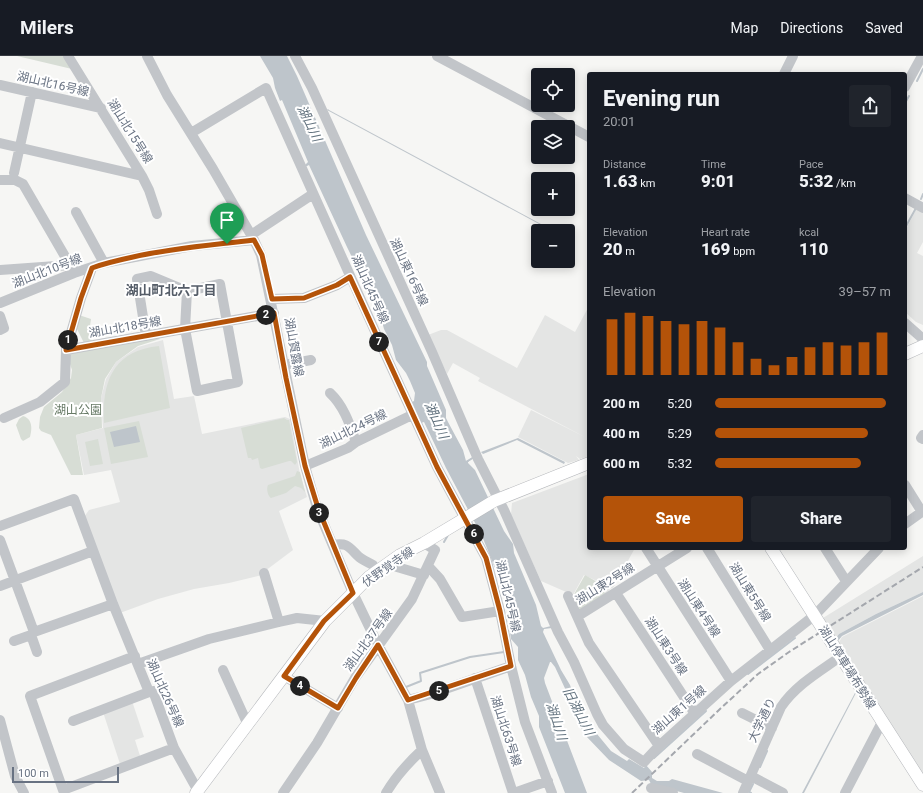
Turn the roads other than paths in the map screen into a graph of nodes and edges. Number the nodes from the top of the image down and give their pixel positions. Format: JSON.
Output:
{"nodes":[{"id":1,"x":68,"y":56,"type":"edge"},
{"id":2,"x":147,"y":56,"type":"edge"},
{"id":3,"x":295,"y":56,"type":"edge"},
{"id":4,"x":437,"y":56,"type":"edge"},
{"id":5,"x":793,"y":56,"type":"edge"},
{"id":6,"x":922,"y":56,"type":"edge"},
{"id":7,"x":785,"y":72,"type":"edge"},
{"id":8,"x":907,"y":83,"type":"edge"},
{"id":9,"x":0,"y":85,"type":"edge"},
{"id":10,"x":32,"y":92,"type":"junction"},
{"id":11,"x":101,"y":108,"type":"junction"},
{"id":12,"x":191,"y":133,"type":"junction"},
{"id":13,"x":587,"y":136,"type":"edge"},
{"id":14,"x":0,"y":143,"type":"edge"},
{"id":15,"x":20,"y":148,"type":"junction"},
{"id":16,"x":14,"y":173,"type":"dead end"},
{"id":17,"x":142,"y":176,"type":"junction"},
{"id":18,"x":0,"y":180,"type":"edge"},
{"id":19,"x":313,"y":194,"type":"junction"},
{"id":20,"x":907,"y":199,"type":"edge"},
{"id":21,"x":923,"y":208,"type":"edge"},
{"id":22,"x":76,"y":212,"type":"dead end"},
{"id":23,"x":157,"y":214,"type":"dead end"},
{"id":24,"x":253,"y":238,"type":"junction"},
{"id":25,"x":104,"y":263,"type":"junction"},
{"id":26,"x":92,"y":268,"type":"junction"},
{"id":27,"x":73,"y":269,"type":"junction"},
{"id":28,"x":0,"y":270,"type":"edge"},
{"id":29,"x":350,"y":277,"type":"junction"},
{"id":30,"x":187,"y":291,"type":"junction"},
{"id":31,"x":272,"y":299,"type":"junction"},
{"id":32,"x":0,"y":303,"type":"edge"},
{"id":33,"x":274,"y":313,"type":"junction"},
{"id":34,"x":0,"y":316,"type":"edge"},
{"id":35,"x":226,"y":322,"type":"junction"},
{"id":36,"x":907,"y":325,"type":"edge"},
{"id":37,"x":185,"y":329,"type":"junction"},
{"id":38,"x":0,"y":330,"type":"edge"},
{"id":39,"x":146,"y":336,"type":"junction"},
{"id":40,"x":923,"y":339,"type":"edge"},
{"id":41,"x":923,"y":346,"type":"edge"},
{"id":42,"x":66,"y":350,"type":"junction"},
{"id":43,"x":907,"y":353,"type":"edge"},
{"id":44,"x":311,"y":360,"type":"dead end"},
{"id":45,"x":284,"y":365,"type":"junction"},
{"id":46,"x":330,"y":393,"type":"dead end"},
{"id":47,"x":412,"y":415,"type":"junction"},
{"id":48,"x":4,"y":418,"type":"dead end"},
{"id":49,"x":923,"y":435,"type":"edge"},
{"id":50,"x":923,"y":439,"type":"edge"},
{"id":51,"x":356,"y":442,"type":"junction"},
{"id":52,"x":587,"y":464,"type":"edge"},
{"id":53,"x":305,"y":466,"type":"junction"},
{"id":54,"x":907,"y":488,"type":"edge"},
{"id":55,"x":496,"y":500,"type":"junction"},
{"id":56,"x":922,"y":512,"type":"edge"},
{"id":57,"x":466,"y":517,"type":"junction"},
{"id":58,"x":907,"y":523,"type":"edge"},
{"id":59,"x":0,"y":526,"type":"edge"},
{"id":60,"x":0,"y":540,"type":"edge"},
{"id":61,"x":424,"y":543,"type":"junction"},
{"id":62,"x":333,"y":545,"type":"junction"},
{"id":63,"x":647,"y":550,"type":"edge"},
{"id":64,"x":684,"y":550,"type":"edge"},
{"id":65,"x":708,"y":550,"type":"edge"},
{"id":66,"x":772,"y":550,"type":"edge"},
{"id":67,"x":826,"y":550,"type":"edge"},
{"id":68,"x":877,"y":550,"type":"edge"},
{"id":69,"x":93,"y":551,"type":"junction"},
{"id":70,"x":372,"y":565,"type":"dead end"},
{"id":71,"x":658,"y":566,"type":"junction"},
{"id":72,"x":397,"y":568,"type":"dead end"},
{"id":73,"x":426,"y":570,"type":"junction"},
{"id":74,"x":264,"y":573,"type":"dead end"},
{"id":75,"x":15,"y":580,"type":"junction"},
{"id":76,"x":846,"y":581,"type":"junction"},
{"id":77,"x":0,"y":586,"type":"edge"},
{"id":78,"x":353,"y":593,"type":"junction"},
{"id":79,"x":616,"y":593,"type":"junction"},
{"id":80,"x":568,"y":596,"type":"dead end"},
{"id":81,"x":113,"y":604,"type":"junction"},
{"id":82,"x":500,"y":611,"type":"junction"},
{"id":83,"x":815,"y":615,"type":"junction"},
{"id":84,"x":578,"y":616,"type":"junction"},
{"id":85,"x":324,"y":621,"type":"junction"},
{"id":86,"x":279,"y":622,"type":"junction"},
{"id":87,"x":33,"y":634,"type":"junction"},
{"id":88,"x":14,"y":641,"type":"dead end"},
{"id":89,"x":378,"y":645,"type":"junction"},
{"id":90,"x":770,"y":650,"type":"junction"},
{"id":91,"x":37,"y":652,"type":"dead end"},
{"id":92,"x":840,"y":656,"type":"junction"},
{"id":93,"x":136,"y":660,"type":"junction"},
{"id":94,"x":511,"y":666,"type":"junction"},
{"id":95,"x":223,"y":670,"type":"dead end"},
{"id":96,"x":284,"y":676,"type":"junction"},
{"id":97,"x":475,"y":678,"type":"junction"},
{"id":98,"x":731,"y":681,"type":"junction"},
{"id":99,"x":149,"y":692,"type":"junction"},
{"id":100,"x":408,"y":700,"type":"junction"},
{"id":101,"x":338,"y":708,"type":"junction"},
{"id":102,"x":742,"y":713,"type":"dead end"},
{"id":103,"x":695,"y":714,"type":"junction"},
{"id":104,"x":0,"y":720,"type":"edge"},
{"id":105,"x":73,"y":721,"type":"dead end"},
{"id":106,"x":882,"y":722,"type":"junction"},
{"id":107,"x":248,"y":725,"type":"junction"},
{"id":108,"x":772,"y":728,"type":"junction"},
{"id":109,"x":659,"y":746,"type":"junction"},
{"id":110,"x":174,"y":748,"type":"junction"},
{"id":111,"x":422,"y":750,"type":"junction"},
{"id":112,"x":697,"y":754,"type":"dead end"},
{"id":113,"x":749,"y":779,"type":"junction"},
{"id":114,"x":548,"y":781,"type":"junction"},
{"id":115,"x":923,"y":785,"type":"edge"},
{"id":116,"x":651,"y":788,"type":"dead end"},
{"id":117,"x":197,"y":792,"type":"edge"},
{"id":118,"x":24,"y":793,"type":"edge"},
{"id":119,"x":283,"y":793,"type":"edge"},
{"id":120,"x":386,"y":793,"type":"edge"},
{"id":121,"x":440,"y":793,"type":"edge"},
{"id":122,"x":513,"y":793,"type":"edge"},
{"id":123,"x":552,"y":793,"type":"edge"},
{"id":124,"x":673,"y":793,"type":"edge"},
{"id":125,"x":744,"y":793,"type":"edge"},
{"id":126,"x":783,"y":793,"type":"edge"},
{"id":127,"x":845,"y":793,"type":"edge"}],
"edges":[{"from":1,"to":11,"type":"street","name":"湖山北15号線"},
{"from":2,"to":12,"type":"street","name":"湖山賀露線"},
{"from":3,"to":55,"type":"street","name":"湖山東16号線"},
{"from":4,"to":13,"type":"street"},
{"from":5,"to":7,"type":"street"},
{"from":6,"to":8,"type":"street"},
{"from":9,"to":10,"type":"street","name":"湖山北16号線"},
{"from":10,"to":11,"type":"street","name":"湖山北16号線"},
{"from":10,"to":15,"type":"street"},
{"from":11,"to":17,"type":"street","name":"湖山北15号線"},
{"from":12,"to":19,"type":"street","name":"湖山北45号線"},
{"from":12,"to":24,"type":"street","name":"湖山賀露線"},
{"from":14,"to":15,"type":"street","name":"湖山北15号線"},
{"from":15,"to":16,"type":"street"},
{"from":15,"to":17,"type":"street","name":"湖山北15号線"},
{"from":17,"to":23,"type":"street"},
{"from":18,"to":27,"type":"street"},
{"from":19,"to":24,"type":"street"},
{"from":19,"to":29,"type":"street","name":"湖山北45号線"},
{"from":20,"to":21,"type":"street"},
{"from":22,"to":25,"type":"street"},
{"from":24,"to":25,"type":"street","name":"湖山北10号線"},
{"from":24,"to":31,"type":"street","name":"湖山賀露線"},
{"from":25,"to":26,"type":"street","name":"湖山北10号線"},
{"from":26,"to":27,"type":"street","name":"湖山北10号線"},
{"from":26,"to":42,"type":"street","name":"湖山北18号線"},
{"from":27,"to":28,"type":"street"},
{"from":27,"to":32,"type":"street","name":"湖山北10号線"},
{"from":29,"to":31,"type":"street"},
{"from":29,"to":47,"type":"street","name":"湖山北45号線"},
{"from":30,"to":35,"type":"street"},
{"from":30,"to":37,"type":"street"},
{"from":30,"to":39,"type":"street"},
{"from":31,"to":33,"type":"street","name":"湖山賀露線"},
{"from":33,"to":35,"type":"street","name":"湖山北18号線"},
{"from":33,"to":45,"type":"street","name":"湖山賀露線"},
{"from":34,"to":38,"type":"street"},
{"from":35,"to":37,"type":"street","name":"湖山北18号線"},
{"from":35,"to":37,"type":"street"},
{"from":36,"to":40,"type":"street"},
{"from":37,"to":39,"type":"street","name":"湖山北18号線"},
{"from":39,"to":42,"type":"street","name":"湖山北18号線"},
{"from":41,"to":43,"type":"main road"},
{"from":42,"to":48,"type":"street"},
{"from":44,"to":45,"type":"street"},
{"from":45,"to":53,"type":"street","name":"湖山賀露線"},
{"from":46,"to":51,"type":"street"},
{"from":47,"to":51,"type":"street","name":"湖山北24号線"},
{"from":47,"to":57,"type":"street","name":"湖山北45号線"},
{"from":49,"to":50,"type":"street"},
{"from":51,"to":53,"type":"street","name":"湖山北24号線"},
{"from":52,"to":55,"type":"main road","name":"伏野覚寺線"},
{"from":53,"to":62,"type":"street","name":"湖山賀露線"},
{"from":54,"to":56,"type":"street"},
{"from":55,"to":57,"type":"main road","name":"伏野覚寺線"},
{"from":55,"to":109,"type":"street","name":"湖山東16号線"},
{"from":56,"to":58,"type":"street"},
{"from":57,"to":61,"type":"main road","name":"伏野覚寺線"},
{"from":57,"to":82,"type":"street","name":"湖山北45号線"},
{"from":59,"to":69,"type":"street","name":"湖山北26号線"},
{"from":60,"to":75,"type":"street"},
{"from":61,"to":73,"type":"street","name":"湖山北37号線"},
{"from":61,"to":78,"type":"main road","name":"伏野覚寺線"},
{"from":62,"to":70,"type":"street"},
{"from":62,"to":78,"type":"street","name":"湖山賀露線"},
{"from":63,"to":71,"type":"street","name":"湖山東4号線"},
{"from":64,"to":71,"type":"street","name":"湖山東2号線"},
{"from":65,"to":90,"type":"street","name":"湖山東5号線"},
{"from":66,"to":83,"type":"main road","name":"湖山停車場布勢線"},
{"from":67,"to":76,"type":"street"},
{"from":68,"to":76,"type":"street","name":"湖山東1号線"},
{"from":69,"to":75,"type":"street"},
{"from":69,"to":81,"type":"street","name":"湖山北26号線"},
{"from":71,"to":79,"type":"street","name":"湖山東2号線"},
{"from":71,"to":98,"type":"street","name":"湖山東4号線"},
{"from":72,"to":73,"type":"street"},
{"from":73,"to":82,"type":"street"},
{"from":73,"to":89,"type":"street","name":"湖山北37号線"},
{"from":74,"to":86,"type":"street"},
{"from":75,"to":77,"type":"street"},
{"from":75,"to":87,"type":"street"},
{"from":76,"to":83,"type":"street","name":"湖山東1号線"},
{"from":78,"to":85,"type":"main road","name":"伏野覚寺線"},
{"from":78,"to":89,"type":"street","name":"湖山賀露線"},
{"from":79,"to":84,"type":"street","name":"湖山東2号線"},
{"from":79,"to":103,"type":"street","name":"湖山東3号線"},
{"from":80,"to":84,"type":"street","name":"湖山東1号線"},
{"from":81,"to":87,"type":"street"},
{"from":81,"to":93,"type":"street","name":"湖山北26号線"},
{"from":82,"to":94,"type":"street","name":"湖山北45号線"},
{"from":83,"to":90,"type":"street","name":"湖山東1号線"},
{"from":83,"to":92,"type":"main road","name":"湖山停車場布勢線"},
{"from":84,"to":109,"type":"street","name":"湖山東1号線"},
{"from":85,"to":86,"type":"street"},
{"from":85,"to":96,"type":"main road","name":"伏野覚寺線"},
{"from":86,"to":93,"type":"street"},
{"from":87,"to":88,"type":"street"},
{"from":87,"to":91,"type":"street"},
{"from":89,"to":100,"type":"street","name":"湖山賀露線"},
{"from":89,"to":101,"type":"street","name":"湖山北37号線"},
{"from":90,"to":98,"type":"street","name":"湖山東1号線"},
{"from":92,"to":106,"type":"main road","name":"湖山停車場布勢線"},
{"from":92,"to":108,"type":"street","name":"大学通り"},
{"from":93,"to":99,"type":"street","name":"湖山北26号線"},
{"from":93,"to":110,"type":"street"},
{"from":94,"to":97,"type":"street"},
{"from":94,"to":114,"type":"street","name":"湖山北45号線"},
{"from":95,"to":107,"type":"street"},
{"from":96,"to":101,"type":"street"},
{"from":96,"to":107,"type":"main road","name":"伏野覚寺線"},
{"from":97,"to":100,"type":"street"},
{"from":97,"to":122,"type":"street","name":"湖山北63号線"},
{"from":98,"to":103,"type":"street","name":"湖山東1号線"},
{"from":99,"to":105,"type":"street"},
{"from":99,"to":110,"type":"street","name":"湖山北26号線"},
{"from":100,"to":111,"type":"street","name":"湖山賀露線"},
{"from":101,"to":119,"type":"street","name":"湖山北37号線"},
{"from":102,"to":108,"type":"street"},
{"from":103,"to":109,"type":"street","name":"湖山東1号線"},
{"from":104,"to":118,"type":"street"},
{"from":106,"to":115,"type":"main road","name":"湖山停車場布勢線"},
{"from":106,"to":127,"type":"street"},
{"from":107,"to":117,"type":"main road","name":"伏野覚寺線"},
{"from":108,"to":113,"type":"street","name":"大学通り"},
{"from":110,"to":117,"type":"street","name":"湖山北26号線"},
{"from":111,"to":120,"type":"street"},
{"from":111,"to":121,"type":"street","name":"湖山賀露線"},
{"from":112,"to":113,"type":"street"},
{"from":113,"to":125,"type":"street","name":"大学通り"},
{"from":113,"to":126,"type":"street"},
{"from":114,"to":122,"type":"street","name":"湖山北63号線"},
{"from":114,"to":123,"type":"street","name":"湖山北45号線"},
{"from":116,"to":124,"type":"street"}]}
